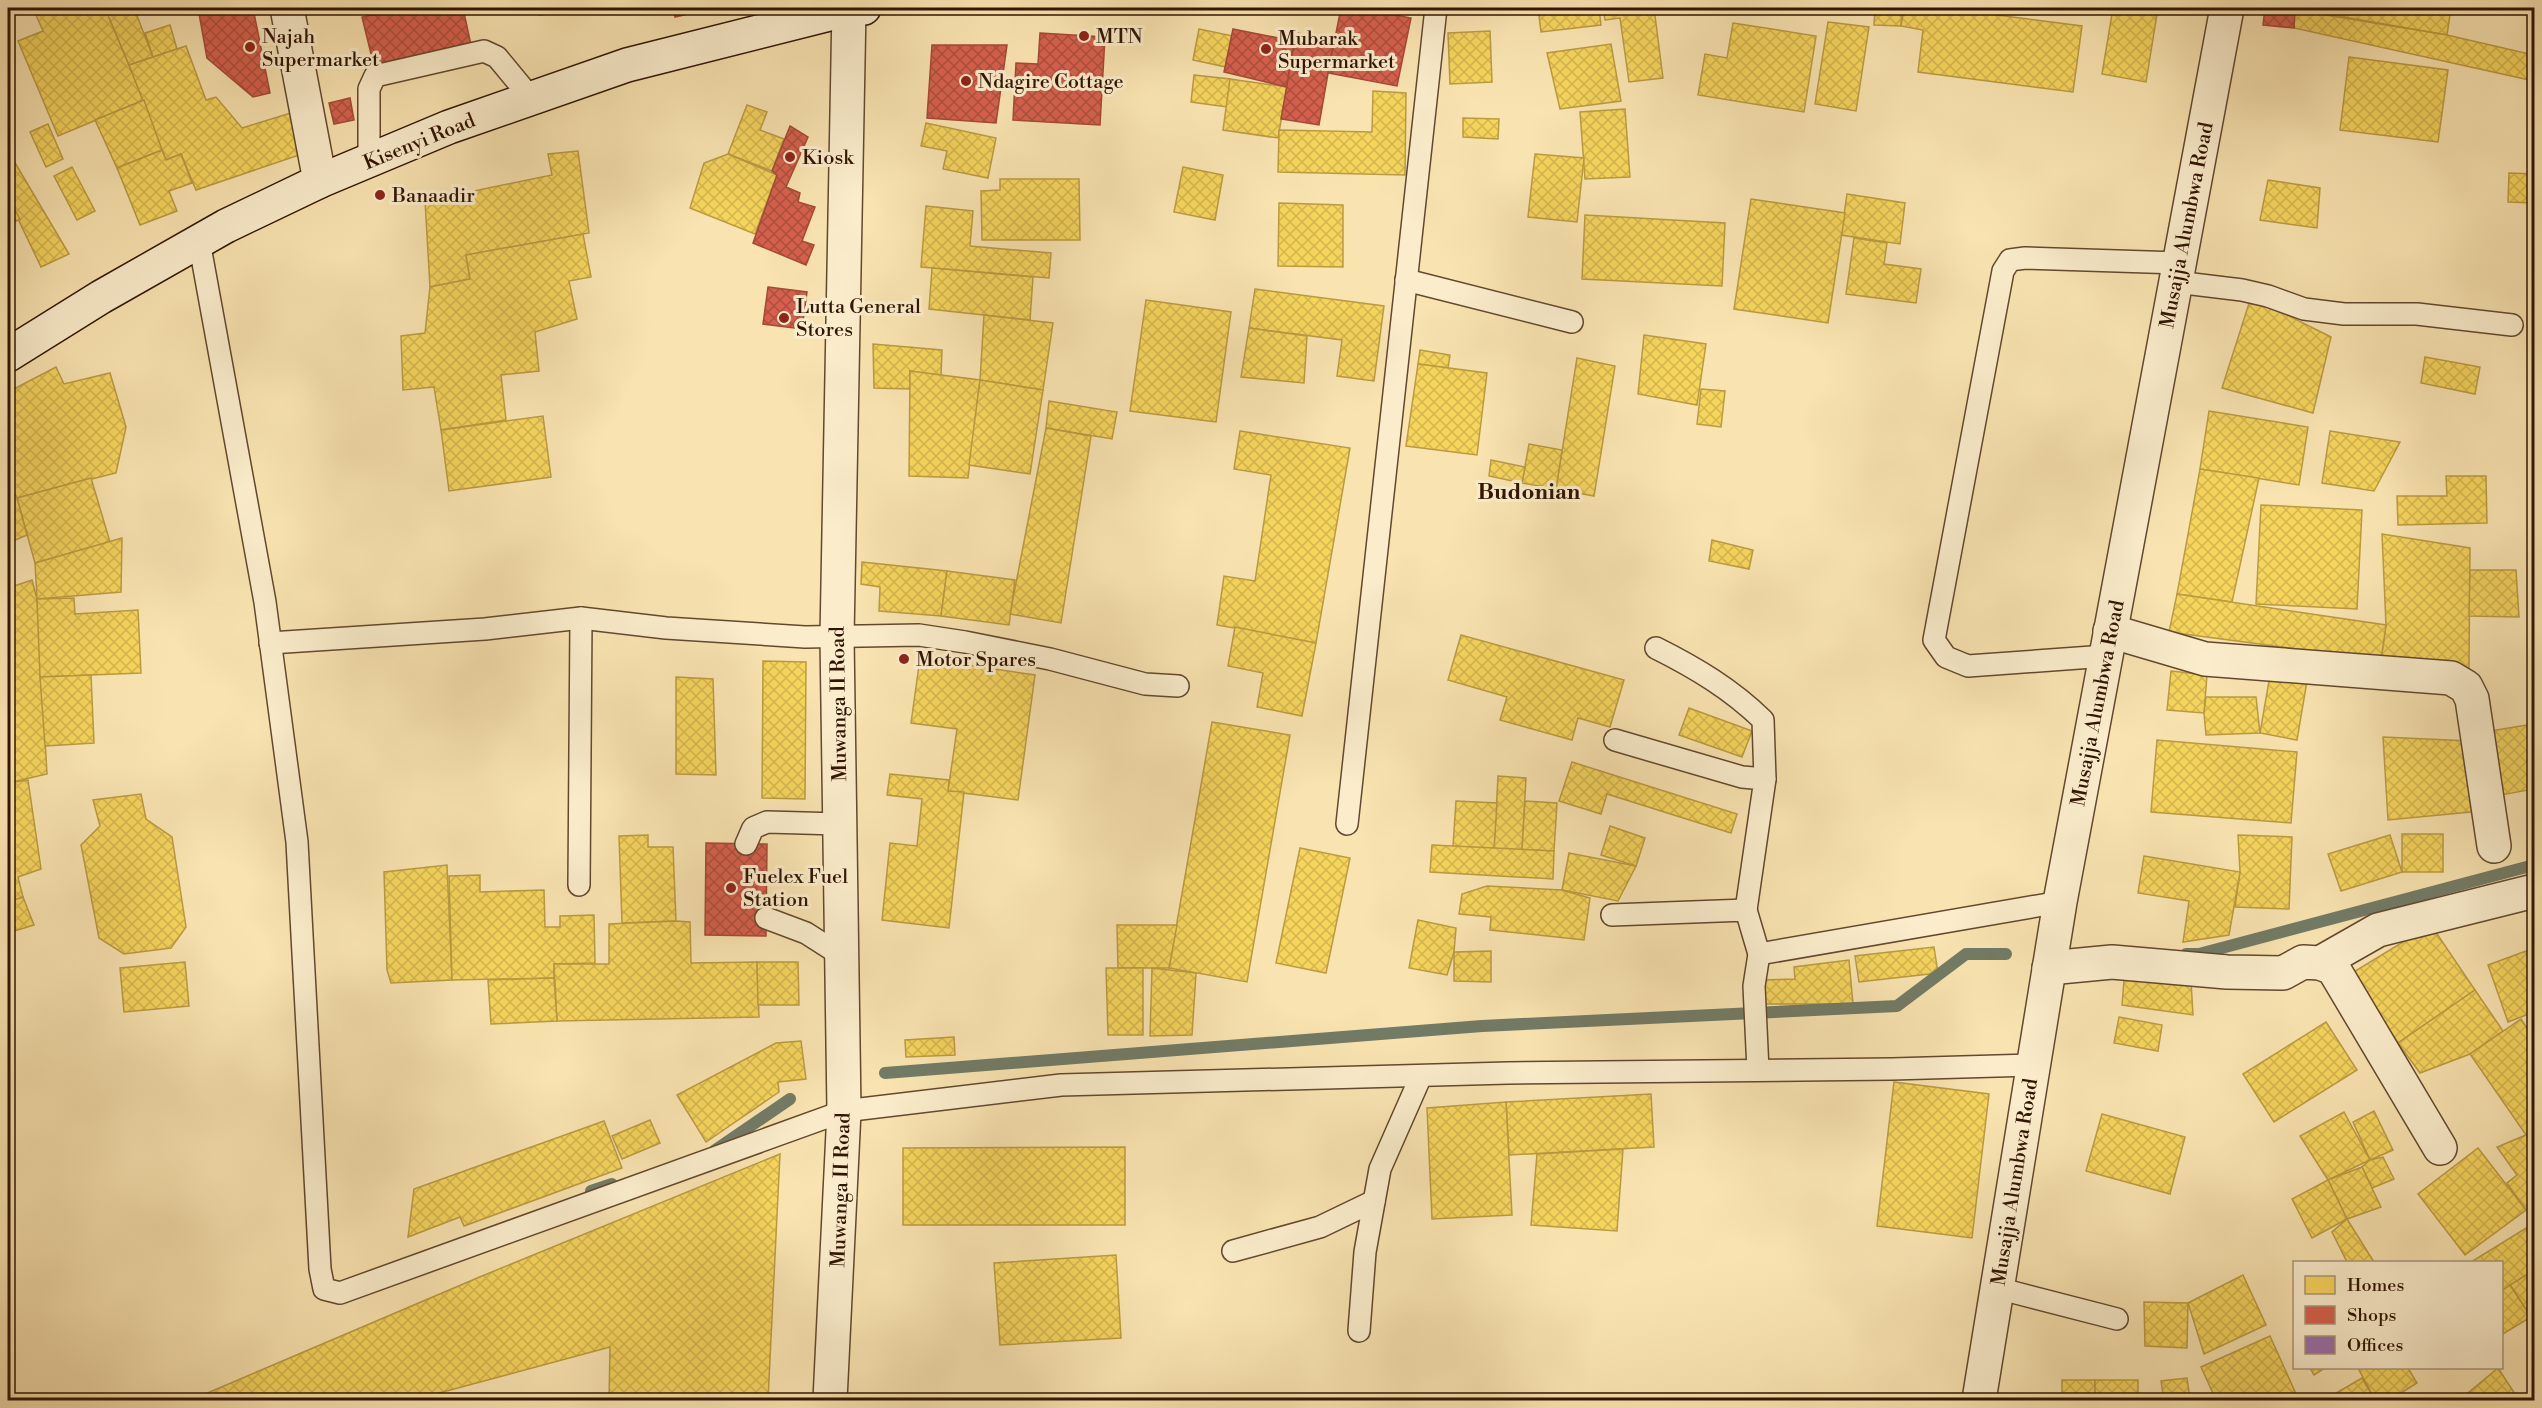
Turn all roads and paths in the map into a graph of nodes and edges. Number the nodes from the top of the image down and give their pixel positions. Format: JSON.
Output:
{"nodes":[{"id":1,"x":287,"y":8,"type":"edge"},
{"id":2,"x":854,"y":8,"type":"edge"},
{"id":3,"x":1437,"y":8,"type":"edge"},
{"id":4,"x":2227,"y":8,"type":"edge"},
{"id":5,"x":530,"y":97,"type":"junction"},
{"id":6,"x":369,"y":161,"type":"junction"},
{"id":7,"x":320,"y":181,"type":"junction"},
{"id":8,"x":199,"y":241,"type":"junction"},
{"id":9,"x":2178,"y":273,"type":"junction"},
{"id":10,"x":1406,"y":280,"type":"junction"},
{"id":11,"x":1572,"y":322,"type":"dead end"},
{"id":12,"x":2512,"y":325,"type":"dead end"},
{"id":13,"x":8,"y":355,"type":"edge"},
{"id":14,"x":581,"y":618,"type":"junction"},
{"id":15,"x":837,"y":637,"type":"junction"},
{"id":16,"x":270,"y":643,"type":"junction"},
{"id":17,"x":2108,"y":644,"type":"junction"},
{"id":18,"x":1656,"y":648,"type":"dead end"},
{"id":19,"x":1178,"y":686,"type":"dead end"},
{"id":20,"x":1615,"y":740,"type":"dead end"},
{"id":21,"x":1765,"y":779,"type":"junction"},
{"id":22,"x":839,"y":824,"type":"junction"},
{"id":23,"x":1347,"y":824,"type":"dead end"},
{"id":24,"x":746,"y":844,"type":"dead end"},
{"id":25,"x":2494,"y":846,"type":"dead end"},
{"id":26,"x":579,"y":885,"type":"dead end"},
{"id":27,"x":2535,"y":891,"type":"edge"},
{"id":28,"x":2060,"y":902,"type":"junction"},
{"id":29,"x":1746,"y":910,"type":"junction"},
{"id":30,"x":1612,"y":915,"type":"dead end"},
{"id":31,"x":766,"y":918,"type":"dead end"},
{"id":32,"x":1759,"y":954,"type":"junction"},
{"id":33,"x":842,"y":956,"type":"junction"},
{"id":34,"x":2320,"y":963,"type":"junction"},
{"id":35,"x":2049,"y":968,"type":"junction"},
{"id":36,"x":2032,"y":1065,"type":"junction"},
{"id":37,"x":1758,"y":1071,"type":"junction"},
{"id":38,"x":1421,"y":1076,"type":"junction"},
{"id":39,"x":844,"y":1111,"type":"junction"},
{"id":40,"x":2440,"y":1148,"type":"dead end"},
{"id":41,"x":1374,"y":1201,"type":"junction"},
{"id":42,"x":1233,"y":1251,"type":"dead end"},
{"id":43,"x":1997,"y":1288,"type":"junction"},
{"id":44,"x":2117,"y":1319,"type":"dead end"},
{"id":45,"x":1359,"y":1331,"type":"dead end"},
{"id":46,"x":830,"y":1401,"type":"edge"},
{"id":47,"x":1979,"y":1401,"type":"edge"}],
"edges":[{"from":1,"to":7,"type":"street"},
{"from":2,"to":5,"type":"street","name":"Kisenyi Road"},
{"from":2,"to":15,"type":"street","name":"Muwanga II Road"},
{"from":3,"to":10,"type":"lane"},
{"from":4,"to":9,"type":"street","name":"Musajja Alumbwa Road"},
{"from":5,"to":6,"type":"street","name":"Kisenyi Road"},
{"from":5,"to":6,"type":"lane"},
{"from":6,"to":7,"type":"street","name":"Kisenyi Road"},
{"from":7,"to":8,"type":"street","name":"Kisenyi Road"},
{"from":8,"to":13,"type":"street","name":"Kisenyi Road"},
{"from":8,"to":16,"type":"lane"},
{"from":9,"to":12,"type":"lane"},
{"from":9,"to":17,"type":"street","name":"Musajja Alumbwa Road"},
{"from":9,"to":17,"type":"lane"},
{"from":10,"to":11,"type":"lane"},
{"from":10,"to":23,"type":"lane"},
{"from":14,"to":15,"type":"lane"},
{"from":14,"to":16,"type":"lane"},
{"from":14,"to":26,"type":"lane"},
{"from":15,"to":19,"type":"lane"},
{"from":15,"to":22,"type":"street","name":"Muwanga II Road"},
{"from":16,"to":39,"type":"lane"},
{"from":17,"to":25,"type":"street"},
{"from":17,"to":28,"type":"street","name":"Musajja Alumbwa Road"},
{"from":18,"to":21,"type":"lane"},
{"from":20,"to":21,"type":"lane"},
{"from":21,"to":29,"type":"lane"},
{"from":22,"to":24,"type":"lane"},
{"from":22,"to":33,"type":"street","name":"Muwanga II Road"},
{"from":27,"to":34,"type":"street"},
{"from":28,"to":32,"type":"lane"},
{"from":28,"to":35,"type":"street","name":"Musajja Alumbwa Road"},
{"from":29,"to":30,"type":"lane"},
{"from":29,"to":32,"type":"lane"},
{"from":31,"to":33,"type":"lane"},
{"from":32,"to":37,"type":"lane"},
{"from":33,"to":39,"type":"street","name":"Muwanga II Road"},
{"from":34,"to":35,"type":"street"},
{"from":34,"to":40,"type":"street"},
{"from":35,"to":36,"type":"street","name":"Musajja Alumbwa Road"},
{"from":36,"to":37,"type":"lane"},
{"from":36,"to":43,"type":"street","name":"Musajja Alumbwa Road"},
{"from":37,"to":38,"type":"lane"},
{"from":38,"to":39,"type":"lane"},
{"from":38,"to":41,"type":"lane"},
{"from":39,"to":46,"type":"street","name":"Muwanga II Road"},
{"from":41,"to":42,"type":"lane"},
{"from":41,"to":45,"type":"lane"},
{"from":43,"to":44,"type":"lane"},
{"from":43,"to":47,"type":"street","name":"Musajja Alumbwa Road"}]}
